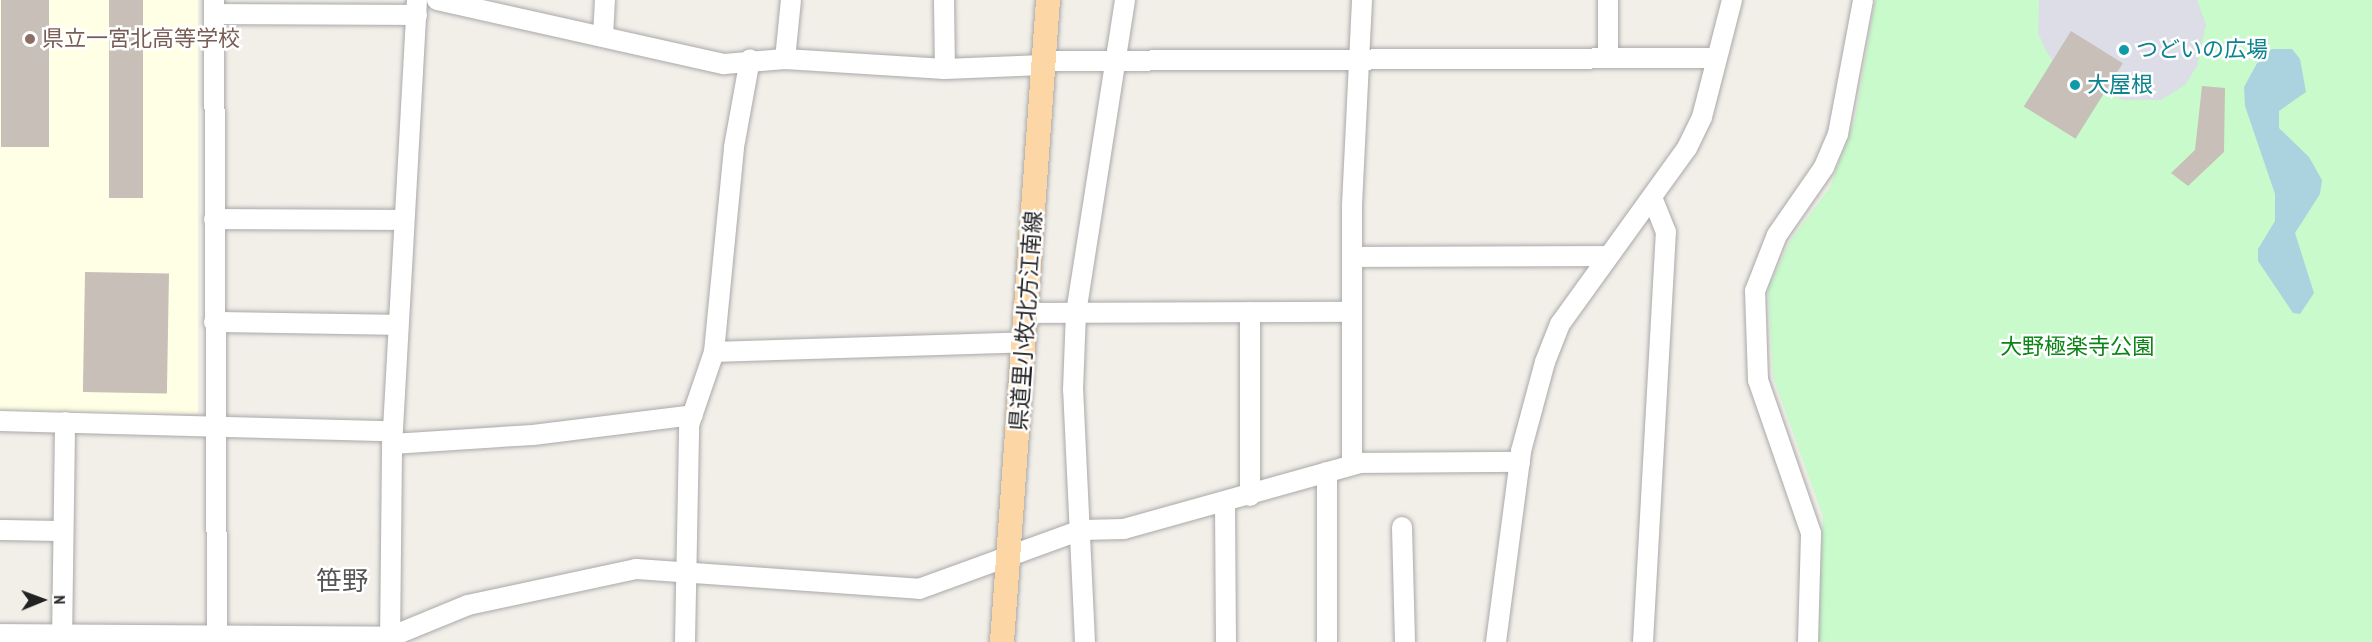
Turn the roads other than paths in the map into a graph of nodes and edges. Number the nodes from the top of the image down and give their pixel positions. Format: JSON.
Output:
{"nodes":[{"id":1,"x":437,"y":0,"type":"edge"},
{"id":2,"x":604,"y":0,"type":"edge"},
{"id":3,"x":791,"y":0,"type":"edge"},
{"id":4,"x":944,"y":0,"type":"edge"},
{"id":5,"x":1048,"y":0,"type":"edge"},
{"id":6,"x":1125,"y":0,"type":"edge"},
{"id":7,"x":1362,"y":0,"type":"edge"},
{"id":8,"x":1608,"y":0,"type":"edge"},
{"id":9,"x":1732,"y":0,"type":"edge"},
{"id":10,"x":1863,"y":0,"type":"edge"},
{"id":11,"x":214,"y":7,"type":"edge"},
{"id":12,"x":417,"y":8,"type":"edge"},
{"id":13,"x":603,"y":37,"type":"junction"},
{"id":14,"x":1363,"y":56,"type":"junction"},
{"id":15,"x":1117,"y":57,"type":"junction"},
{"id":16,"x":1608,"y":57,"type":"junction"},
{"id":17,"x":1714,"y":58,"type":"junction"},
{"id":18,"x":785,"y":59,"type":"junction"},
{"id":19,"x":750,"y":60,"type":"junction"},
{"id":20,"x":1043,"y":63,"type":"junction"},
{"id":21,"x":945,"y":69,"type":"junction"},
{"id":22,"x":1653,"y":199,"type":"junction"},
{"id":23,"x":214,"y":219,"type":"junction"},
{"id":24,"x":403,"y":220,"type":"junction"},
{"id":25,"x":1607,"y":256,"type":"junction"},
{"id":26,"x":1352,"y":257,"type":"junction"},
{"id":27,"x":1250,"y":312,"type":"junction"},
{"id":28,"x":1352,"y":312,"type":"junction"},
{"id":29,"x":1027,"y":313,"type":"junction"},
{"id":30,"x":1076,"y":313,"type":"junction"},
{"id":31,"x":214,"y":322,"type":"junction"},
{"id":32,"x":396,"y":325,"type":"junction"},
{"id":33,"x":1025,"y":342,"type":"junction"},
{"id":34,"x":714,"y":352,"type":"junction"},
{"id":35,"x":693,"y":415,"type":"junction"},
{"id":36,"x":0,"y":421,"type":"edge"},
{"id":37,"x":65,"y":422,"type":"junction"},
{"id":38,"x":215,"y":429,"type":"junction"},
{"id":39,"x":391,"y":437,"type":"junction"},
{"id":40,"x":1520,"y":462,"type":"junction"},
{"id":41,"x":1352,"y":465,"type":"junction"},
{"id":42,"x":1327,"y":472,"type":"junction"},
{"id":43,"x":1250,"y":496,"type":"junction"},
{"id":44,"x":1225,"y":502,"type":"junction"},
{"id":45,"x":1402,"y":528,"type":"dead end"},
{"id":46,"x":0,"y":530,"type":"edge"},
{"id":47,"x":1081,"y":530,"type":"junction"},
{"id":48,"x":63,"y":531,"type":"junction"},
{"id":49,"x":1008,"y":555,"type":"junction"},
{"id":50,"x":685,"y":575,"type":"junction"},
{"id":51,"x":0,"y":634,"type":"edge"},
{"id":52,"x":62,"y":638,"type":"edge"},
{"id":53,"x":217,"y":640,"type":"edge"},
{"id":54,"x":390,"y":640,"type":"edge"},
{"id":55,"x":685,"y":642,"type":"edge"},
{"id":56,"x":1002,"y":642,"type":"edge"},
{"id":57,"x":1085,"y":642,"type":"edge"},
{"id":58,"x":1226,"y":642,"type":"edge"},
{"id":59,"x":1327,"y":642,"type":"edge"},
{"id":60,"x":1406,"y":642,"type":"edge"},
{"id":61,"x":1496,"y":642,"type":"edge"},
{"id":62,"x":1643,"y":642,"type":"edge"},
{"id":63,"x":1808,"y":642,"type":"edge"}],
"edges":[{"from":1,"to":13,"type":"street"},
{"from":2,"to":13,"type":"street"},
{"from":3,"to":18,"type":"street"},
{"from":4,"to":21,"type":"street"},
{"from":5,"to":20,"type":"main road","name":"県道里小牧北方江南線"},
{"from":6,"to":15,"type":"street"},
{"from":7,"to":14,"type":"street"},
{"from":8,"to":16,"type":"street"},
{"from":9,"to":17,"type":"street"},
{"from":10,"to":63,"type":"street"},
{"from":11,"to":12,"type":"street"},
{"from":11,"to":23,"type":"street"},
{"from":12,"to":24,"type":"street"},
{"from":13,"to":19,"type":"street"},
{"from":14,"to":15,"type":"street"},
{"from":14,"to":16,"type":"street"},
{"from":14,"to":26,"type":"street"},
{"from":15,"to":20,"type":"street"},
{"from":15,"to":30,"type":"street"},
{"from":16,"to":17,"type":"street"},
{"from":17,"to":22,"type":"street"},
{"from":18,"to":19,"type":"street"},
{"from":18,"to":21,"type":"street"},
{"from":19,"to":34,"type":"street"},
{"from":20,"to":21,"type":"street"},
{"from":20,"to":29,"type":"main road","name":"県道里小牧北方江南線"},
{"from":22,"to":25,"type":"street"},
{"from":22,"to":62,"type":"street"},
{"from":23,"to":24,"type":"street"},
{"from":23,"to":31,"type":"street"},
{"from":24,"to":32,"type":"street"},
{"from":25,"to":26,"type":"street"},
{"from":25,"to":40,"type":"street"},
{"from":26,"to":28,"type":"street"},
{"from":27,"to":28,"type":"street"},
{"from":27,"to":30,"type":"street"},
{"from":27,"to":43,"type":"street"},
{"from":28,"to":41,"type":"street"},
{"from":29,"to":30,"type":"street"},
{"from":29,"to":33,"type":"main road","name":"県道里小牧北方江南線"},
{"from":30,"to":47,"type":"street"},
{"from":31,"to":32,"type":"street"},
{"from":31,"to":38,"type":"street"},
{"from":32,"to":39,"type":"street"},
{"from":33,"to":34,"type":"street"},
{"from":33,"to":49,"type":"main road","name":"県道里小牧北方江南線"},
{"from":34,"to":35,"type":"street"},
{"from":35,"to":39,"type":"street"},
{"from":35,"to":50,"type":"street"},
{"from":36,"to":37,"type":"street"},
{"from":37,"to":38,"type":"street"},
{"from":37,"to":48,"type":"street"},
{"from":38,"to":39,"type":"street"},
{"from":38,"to":53,"type":"street"},
{"from":39,"to":54,"type":"street"},
{"from":40,"to":41,"type":"street"},
{"from":40,"to":61,"type":"street"},
{"from":41,"to":42,"type":"street"},
{"from":42,"to":43,"type":"street"},
{"from":42,"to":59,"type":"street"},
{"from":43,"to":44,"type":"street"},
{"from":44,"to":47,"type":"street"},
{"from":44,"to":58,"type":"street"},
{"from":45,"to":60,"type":"street"},
{"from":46,"to":48,"type":"street"},
{"from":47,"to":49,"type":"street"},
{"from":47,"to":57,"type":"street"},
{"from":48,"to":52,"type":"street"},
{"from":49,"to":50,"type":"street"},
{"from":49,"to":56,"type":"main road","name":"県道里小牧北方江南線"},
{"from":50,"to":54,"type":"street"},
{"from":50,"to":55,"type":"street"},
{"from":51,"to":52,"type":"street"},
{"from":52,"to":53,"type":"street"},
{"from":53,"to":54,"type":"street"}]}
